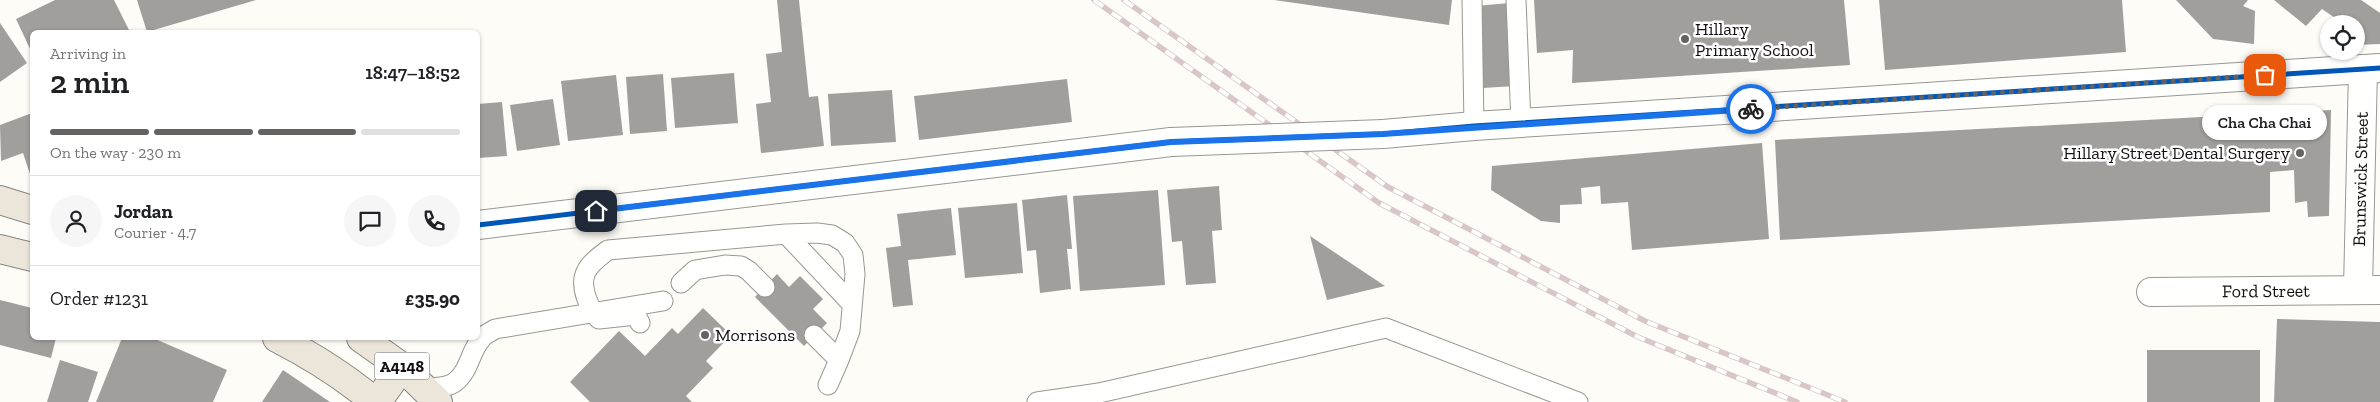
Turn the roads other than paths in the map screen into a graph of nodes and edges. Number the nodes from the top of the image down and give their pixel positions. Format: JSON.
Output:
{"nodes":[{"id":1,"x":1472,"y":0,"type":"edge"},
{"id":2,"x":1516,"y":0,"type":"edge"},
{"id":3,"x":2371,"y":68,"type":"edge"},
{"id":4,"x":1521,"y":124,"type":"junction"},
{"id":5,"x":1474,"y":126,"type":"junction"},
{"id":6,"x":0,"y":200,"type":"edge"},
{"id":7,"x":30,"y":209,"type":"edge"},
{"id":8,"x":480,"y":225,"type":"edge"},
{"id":9,"x":786,"y":234,"type":"junction"},
{"id":10,"x":0,"y":249,"type":"edge"},
{"id":11,"x":30,"y":256,"type":"edge"},
{"id":12,"x":681,"y":283,"type":"dead end"},
{"id":13,"x":764,"y":287,"type":"dead end"},
{"id":14,"x":2369,"y":290,"type":"edge"},
{"id":15,"x":2151,"y":292,"type":"dead end"},
{"id":16,"x":663,"y":301,"type":"dead end"},
{"id":17,"x":852,"y":304,"type":"junction"},
{"id":18,"x":592,"y":312,"type":"junction"},
{"id":19,"x":640,"y":323,"type":"dead end"},
{"id":20,"x":814,"y":335,"type":"dead end"},
{"id":21,"x":281,"y":340,"type":"edge"},
{"id":22,"x":364,"y":340,"type":"edge"},
{"id":23,"x":839,"y":360,"type":"junction"},
{"id":24,"x":402,"y":367,"type":"junction"},
{"id":25,"x":828,"y":385,"type":"dead end"},
{"id":26,"x":431,"y":395,"type":"edge"},
{"id":27,"x":1046,"y":401,"type":"edge"},
{"id":28,"x":376,"y":402,"type":"edge"},
{"id":29,"x":1578,"y":402,"type":"edge"}],
"edges":[{"from":1,"to":5,"type":"lane"},
{"from":2,"to":4,"type":"lane"},
{"from":3,"to":4,"type":"street"},
{"from":3,"to":14,"type":"street","name":"Brunswick Street"},
{"from":4,"to":5,"type":"street"},
{"from":5,"to":8,"type":"street","bridge":true},
{"from":6,"to":7,"type":"highway"},
{"from":9,"to":17,"type":"lane"},
{"from":9,"to":17,"type":"lane"},
{"from":9,"to":18,"type":"lane"},
{"from":10,"to":11,"type":"highway"},
{"from":12,"to":13,"type":"lane"},
{"from":14,"to":15,"type":"street","name":"Ford Street"},
{"from":16,"to":18,"type":"lane"},
{"from":17,"to":23,"type":"lane"},
{"from":18,"to":19,"type":"lane"},
{"from":18,"to":26,"type":"lane"},
{"from":20,"to":23,"type":"lane"},
{"from":21,"to":28,"type":"highway","number":"A4148"},
{"from":22,"to":24,"type":"highway","number":"A4148"},
{"from":23,"to":25,"type":"lane"},
{"from":24,"to":26,"type":"highway","number":"A4148"},
{"from":24,"to":28,"type":"highway"},
{"from":27,"to":29,"type":"lane"}]}
